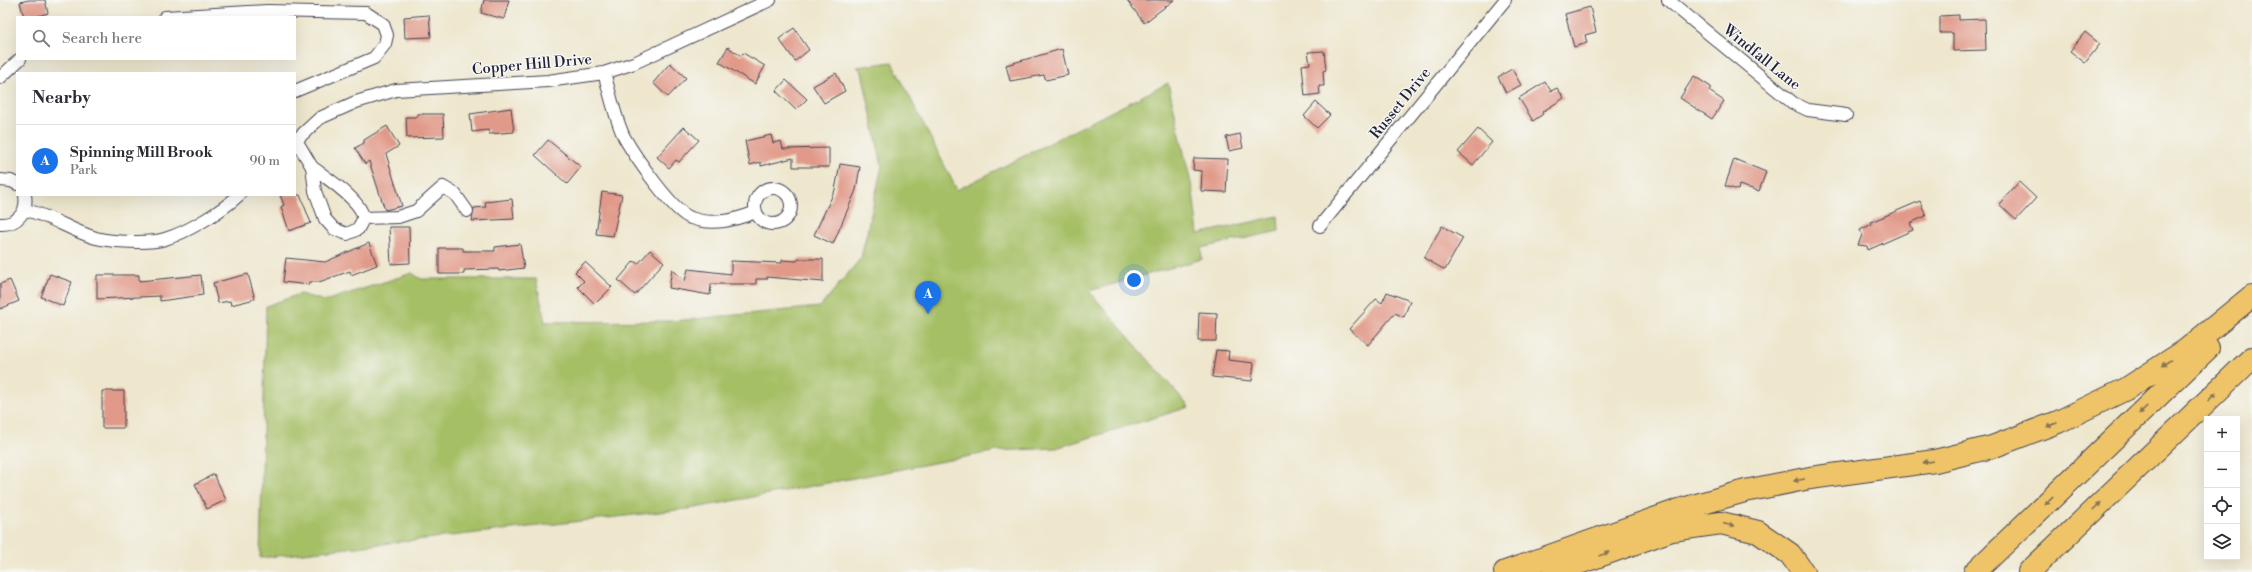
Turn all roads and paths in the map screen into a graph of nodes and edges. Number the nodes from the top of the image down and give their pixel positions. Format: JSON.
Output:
{"nodes":[{"id":1,"x":770,"y":0,"type":"edge"},
{"id":2,"x":1505,"y":0,"type":"edge"},
{"id":3,"x":1668,"y":0,"type":"edge"},
{"id":4,"x":182,"y":16,"type":"edge"},
{"id":5,"x":19,"y":60,"type":"edge"},
{"id":6,"x":604,"y":73,"type":"junction"},
{"id":7,"x":0,"y":78,"type":"edge"},
{"id":8,"x":296,"y":91,"type":"edge"},
{"id":9,"x":1846,"y":115,"type":"dead end"},
{"id":10,"x":296,"y":140,"type":"edge"},
{"id":11,"x":296,"y":143,"type":"edge"},
{"id":12,"x":312,"y":167,"type":"junction"},
{"id":13,"x":0,"y":180,"type":"edge"},
{"id":14,"x":16,"y":184,"type":"edge"},
{"id":15,"x":25,"y":196,"type":"edge"},
{"id":16,"x":238,"y":196,"type":"edge"},
{"id":17,"x":25,"y":210,"type":"junction"},
{"id":18,"x":467,"y":211,"type":"dead end"},
{"id":19,"x":756,"y":212,"type":"dead end"},
{"id":20,"x":363,"y":218,"type":"junction"},
{"id":21,"x":0,"y":224,"type":"edge"},
{"id":22,"x":1320,"y":226,"type":"dead end"},
{"id":23,"x":2252,"y":296,"type":"edge"},
{"id":24,"x":2252,"y":306,"type":"edge"},
{"id":25,"x":2252,"y":358,"type":"edge"},
{"id":26,"x":1505,"y":572,"type":"edge"},
{"id":27,"x":1554,"y":572,"type":"edge"},
{"id":28,"x":1803,"y":572,"type":"edge"},
{"id":29,"x":1975,"y":572,"type":"edge"},
{"id":30,"x":2029,"y":572,"type":"edge"}],
"edges":[{"from":1,"to":6,"type":"street","name":"Copper Hill Drive"},
{"from":2,"to":22,"type":"street","name":"Russet Drive"},
{"from":3,"to":9,"type":"street","name":"Windfall Lane"},
{"from":4,"to":8,"type":"street"},
{"from":5,"to":7,"type":"street"},
{"from":6,"to":10,"type":"street","name":"Copper Hill Drive"},
{"from":6,"to":19,"type":"street"},
{"from":11,"to":12,"type":"street"},
{"from":12,"to":20,"type":"street"},
{"from":12,"to":20,"type":"street"},
{"from":13,"to":14,"type":"street"},
{"from":15,"to":17,"type":"street"},
{"from":16,"to":17,"type":"street"},
{"from":17,"to":21,"type":"street"},
{"from":18,"to":20,"type":"street"},
{"from":23,"to":26,"type":"highway","one_way":true},
{"from":24,"to":29,"type":"highway","one_way":true},
{"from":30,"to":25,"type":"highway","one_way":true},
{"from":27,"to":28,"type":"highway","one_way":true}]}
